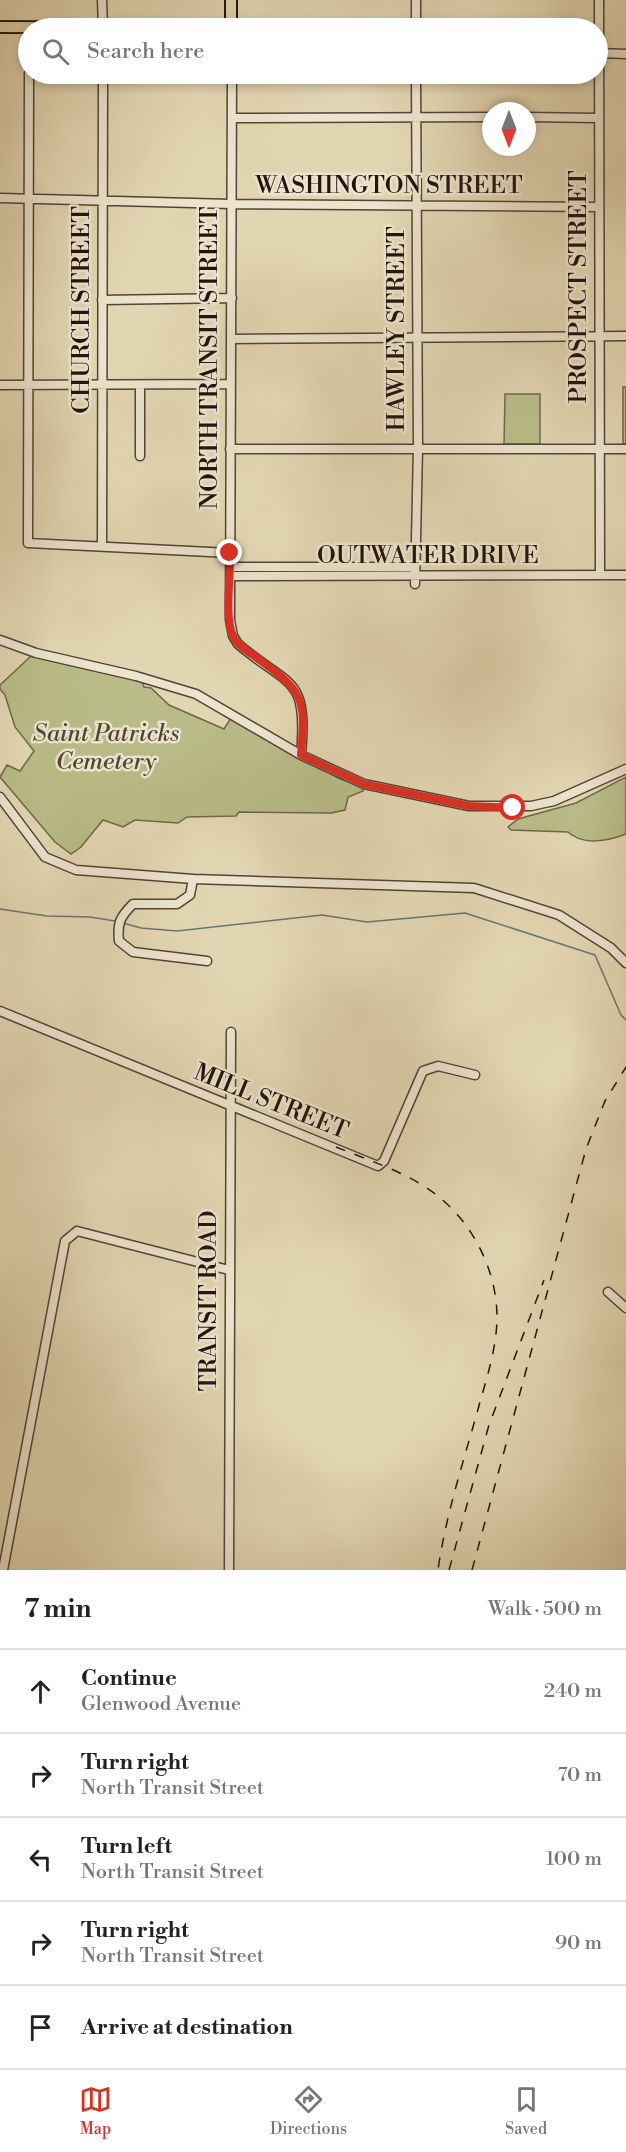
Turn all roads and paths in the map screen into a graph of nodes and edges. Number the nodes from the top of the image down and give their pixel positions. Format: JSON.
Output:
{"nodes":[{"id":1,"x":102,"y":0,"type":"edge"},
{"id":2,"x":231,"y":0,"type":"edge"},
{"id":3,"x":416,"y":0,"type":"edge"},
{"id":4,"x":598,"y":0,"type":"edge"},
{"id":5,"x":103,"y":18,"type":"edge"},
{"id":6,"x":231,"y":18,"type":"edge"},
{"id":7,"x":416,"y":18,"type":"edge"},
{"id":8,"x":598,"y":18,"type":"edge"},
{"id":9,"x":0,"y":27,"type":"edge"},
{"id":10,"x":18,"y":28,"type":"edge"},
{"id":11,"x":608,"y":53,"type":"edge"},
{"id":12,"x":626,"y":54,"type":"edge"},
{"id":13,"x":29,"y":84,"type":"edge"},
{"id":14,"x":103,"y":84,"type":"edge"},
{"id":15,"x":232,"y":84,"type":"edge"},
{"id":16,"x":416,"y":84,"type":"edge"},
{"id":17,"x":599,"y":84,"type":"edge"},
{"id":18,"x":417,"y":117,"type":"junction"},
{"id":19,"x":482,"y":117,"type":"edge"},
{"id":20,"x":536,"y":117,"type":"edge"},
{"id":21,"x":233,"y":118,"type":"junction"},
{"id":22,"x":598,"y":118,"type":"junction"},
{"id":23,"x":0,"y":198,"type":"edge"},
{"id":24,"x":28,"y":198,"type":"junction"},
{"id":25,"x":101,"y":202,"type":"junction"},
{"id":26,"x":231,"y":204,"type":"junction"},
{"id":27,"x":416,"y":207,"type":"junction"},
{"id":28,"x":597,"y":207,"type":"junction"},
{"id":29,"x":232,"y":298,"type":"junction"},
{"id":30,"x":102,"y":300,"type":"junction"},
{"id":31,"x":417,"y":336,"type":"junction"},
{"id":32,"x":598,"y":336,"type":"junction"},
{"id":33,"x":626,"y":336,"type":"edge"},
{"id":34,"x":231,"y":339,"type":"junction"},
{"id":35,"x":229,"y":384,"type":"junction"},
{"id":36,"x":0,"y":385,"type":"edge"},
{"id":37,"x":28,"y":385,"type":"junction"},
{"id":38,"x":101,"y":385,"type":"junction"},
{"id":39,"x":140,"y":385,"type":"junction"},
{"id":40,"x":418,"y":448,"type":"junction"},
{"id":41,"x":599,"y":448,"type":"junction"},
{"id":42,"x":230,"y":449,"type":"junction"},
{"id":43,"x":626,"y":449,"type":"edge"},
{"id":44,"x":140,"y":456,"type":"dead end"},
{"id":45,"x":102,"y":546,"type":"junction"},
{"id":46,"x":230,"y":553,"type":"junction"},
{"id":47,"x":230,"y":571,"type":"junction"},
{"id":48,"x":415,"y":575,"type":"junction"},
{"id":49,"x":600,"y":575,"type":"junction"},
{"id":50,"x":626,"y":575,"type":"edge"},
{"id":51,"x":0,"y":640,"type":"edge"},
{"id":52,"x":301,"y":755,"type":"junction"},
{"id":53,"x":626,"y":769,"type":"edge"},
{"id":54,"x":0,"y":797,"type":"edge"},
{"id":55,"x":193,"y":879,"type":"junction"},
{"id":56,"x":207,"y":961,"type":"dead end"},
{"id":57,"x":626,"y":963,"type":"edge"},
{"id":58,"x":0,"y":1011,"type":"edge"},
{"id":59,"x":231,"y":1032,"type":"dead end"},
{"id":60,"x":476,"y":1075,"type":"dead end"},
{"id":61,"x":229,"y":1106,"type":"junction"},
{"id":62,"x":229,"y":1270,"type":"junction"},
{"id":63,"x":608,"y":1292,"type":"dead end"},
{"id":64,"x":626,"y":1308,"type":"edge"},
{"id":65,"x":3,"y":1570,"type":"edge"},
{"id":66,"x":229,"y":1570,"type":"edge"}],
"edges":[{"from":1,"to":5,"type":"street"},
{"from":2,"to":6,"type":"main road"},
{"from":3,"to":7,"type":"street"},
{"from":4,"to":8,"type":"street","name":"PROSPECT STREET"},
{"from":9,"to":10,"type":"main road"},
{"from":11,"to":12,"type":"street"},
{"from":13,"to":24,"type":"street"},
{"from":14,"to":25,"type":"street","name":"CHURCH STREET"},
{"from":15,"to":21,"type":"street","name":"NORTH TRANSIT STREET"},
{"from":16,"to":18,"type":"street","name":"HAWLEY STREET"},
{"from":17,"to":22,"type":"street","name":"PROSPECT STREET"},
{"from":18,"to":19,"type":"street"},
{"from":18,"to":21,"type":"street"},
{"from":18,"to":27,"type":"street","name":"HAWLEY STREET"},
{"from":20,"to":22,"type":"street"},
{"from":21,"to":26,"type":"street","name":"NORTH TRANSIT STREET"},
{"from":22,"to":28,"type":"street","name":"PROSPECT STREET"},
{"from":23,"to":24,"type":"street","name":"WASHINGTON STREET"},
{"from":24,"to":25,"type":"street","name":"WASHINGTON STREET"},
{"from":24,"to":37,"type":"street"},
{"from":25,"to":26,"type":"street","name":"WASHINGTON STREET"},
{"from":25,"to":30,"type":"street","name":"CHURCH STREET"},
{"from":26,"to":27,"type":"street","name":"WASHINGTON STREET"},
{"from":26,"to":29,"type":"street","name":"NORTH TRANSIT STREET"},
{"from":27,"to":28,"type":"street","name":"WASHINGTON STREET"},
{"from":27,"to":31,"type":"street","name":"HAWLEY STREET"},
{"from":28,"to":32,"type":"street","name":"PROSPECT STREET"},
{"from":29,"to":30,"type":"street"},
{"from":29,"to":34,"type":"street","name":"NORTH TRANSIT STREET"},
{"from":30,"to":38,"type":"street","name":"CHURCH STREET"},
{"from":31,"to":32,"type":"street"},
{"from":31,"to":34,"type":"street"},
{"from":31,"to":40,"type":"street","name":"HAWLEY STREET"},
{"from":32,"to":33,"type":"street"},
{"from":32,"to":41,"type":"street","name":"PROSPECT STREET"},
{"from":34,"to":35,"type":"street","name":"NORTH TRANSIT STREET"},
{"from":35,"to":39,"type":"street"},
{"from":35,"to":42,"type":"street","name":"NORTH TRANSIT STREET"},
{"from":36,"to":37,"type":"street"},
{"from":37,"to":38,"type":"street"},
{"from":37,"to":45,"type":"street"},
{"from":38,"to":39,"type":"street"},
{"from":38,"to":45,"type":"street","name":"CHURCH STREET"},
{"from":39,"to":44,"type":"street"},
{"from":40,"to":41,"type":"street"},
{"from":40,"to":42,"type":"street"},
{"from":40,"to":48,"type":"street","name":"HAWLEY STREET"},
{"from":41,"to":43,"type":"street"},
{"from":41,"to":49,"type":"street","name":"PROSPECT STREET"},
{"from":42,"to":46,"type":"street","name":"NORTH TRANSIT STREET"},
{"from":45,"to":46,"type":"street"},
{"from":46,"to":47,"type":"street","name":"NORTH TRANSIT STREET"},
{"from":47,"to":48,"type":"street","name":"OUTWATER DRIVE"},
{"from":47,"to":52,"type":"street","name":"NORTH TRANSIT STREET"},
{"from":48,"to":49,"type":"street","name":"OUTWATER DRIVE"},
{"from":49,"to":50,"type":"street","name":"OUTWATER DRIVE"},
{"from":51,"to":52,"type":"street"},
{"from":52,"to":53,"type":"street"},
{"from":54,"to":55,"type":"street"},
{"from":55,"to":56,"type":"street"},
{"from":55,"to":57,"type":"street"},
{"from":58,"to":61,"type":"street","name":"MILL STREET"},
{"from":59,"to":61,"type":"street","name":"TRANSIT ROAD"},
{"from":60,"to":61,"type":"street","name":"MILL STREET"},
{"from":61,"to":62,"type":"street","name":"TRANSIT ROAD"},
{"from":62,"to":65,"type":"street"},
{"from":62,"to":66,"type":"street","name":"TRANSIT ROAD"},
{"from":63,"to":64,"type":"street"}]}
